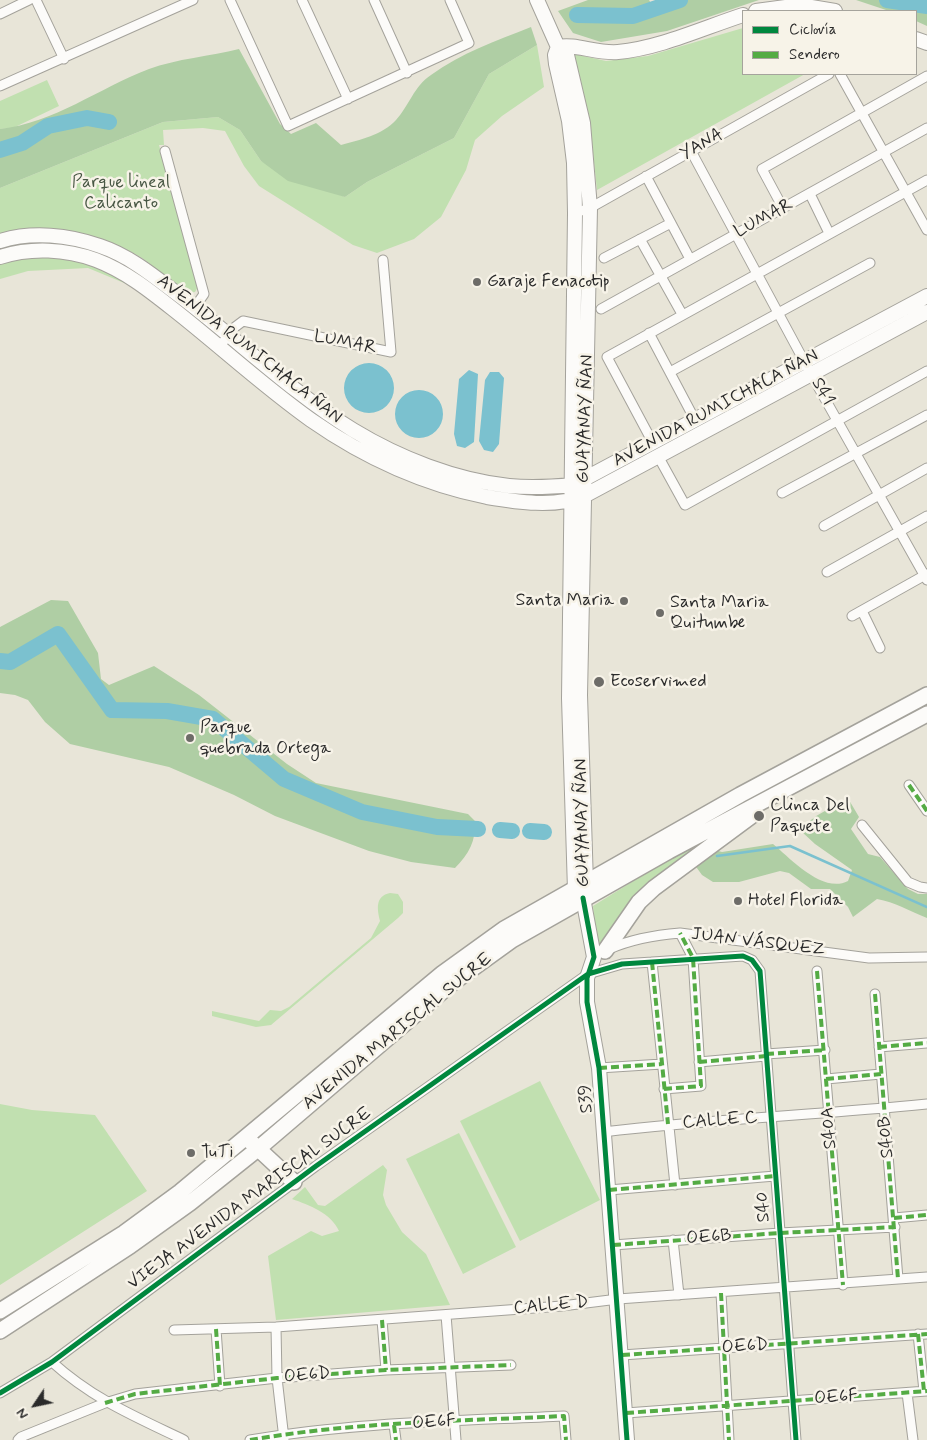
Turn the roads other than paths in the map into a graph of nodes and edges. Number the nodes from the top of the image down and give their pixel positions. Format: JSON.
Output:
{"nodes":[{"id":1,"x":29,"y":0,"type":"edge"},
{"id":2,"x":36,"y":0,"type":"edge"},
{"id":3,"x":192,"y":0,"type":"edge"},
{"id":4,"x":230,"y":0,"type":"edge"},
{"id":5,"x":302,"y":0,"type":"edge"},
{"id":6,"x":374,"y":0,"type":"edge"},
{"id":7,"x":450,"y":0,"type":"edge"},
{"id":8,"x":537,"y":0,"type":"edge"},
{"id":9,"x":763,"y":10,"type":"edge"},
{"id":10,"x":829,"y":10,"type":"edge"},
{"id":11,"x":0,"y":14,"type":"edge"},
{"id":12,"x":742,"y":15,"type":"edge"},
{"id":13,"x":558,"y":47,"type":"junction"},
{"id":14,"x":64,"y":59,"type":"junction"},
{"id":15,"x":407,"y":73,"type":"junction"},
{"id":16,"x":827,"y":75,"type":"edge"},
{"id":17,"x":841,"y":75,"type":"edge"},
{"id":18,"x":927,"y":76,"type":"edge"},
{"id":19,"x":0,"y":86,"type":"edge"},
{"id":20,"x":348,"y":99,"type":"junction"},
{"id":21,"x":862,"y":114,"type":"junction"},
{"id":22,"x":927,"y":128,"type":"edge"},
{"id":23,"x":165,"y":151,"type":"dead end"},
{"id":24,"x":691,"y":151,"type":"junction"},
{"id":25,"x":883,"y":152,"type":"junction"},
{"id":26,"x":646,"y":176,"type":"junction"},
{"id":27,"x":927,"y":180,"type":"edge"},
{"id":28,"x":905,"y":191,"type":"junction"},
{"id":29,"x":810,"y":194,"type":"junction"},
{"id":30,"x":590,"y":208,"type":"junction"},
{"id":31,"x":783,"y":208,"type":"junction"},
{"id":32,"x":575,"y":214,"type":"junction"},
{"id":33,"x":670,"y":222,"type":"junction"},
{"id":34,"x":927,"y":230,"type":"edge"},
{"id":35,"x":829,"y":233,"type":"junction"},
{"id":36,"x":735,"y":234,"type":"junction"},
{"id":37,"x":640,"y":238,"type":"junction"},
{"id":38,"x":0,"y":241,"type":"edge"},
{"id":39,"x":0,"y":257,"type":"edge"},
{"id":40,"x":604,"y":258,"type":"dead end"},
{"id":41,"x":690,"y":259,"type":"junction"},
{"id":42,"x":382,"y":260,"type":"dead end"},
{"id":43,"x":870,"y":263,"type":"dead end"},
{"id":44,"x":756,"y":273,"type":"junction"},
{"id":45,"x":662,"y":275,"type":"junction"},
{"id":46,"x":927,"y":296,"type":"edge"},
{"id":47,"x":195,"y":307,"type":"junction"},
{"id":48,"x":601,"y":308,"type":"dead end"},
{"id":49,"x":927,"y":312,"type":"edge"},
{"id":50,"x":778,"y":313,"type":"junction"},
{"id":51,"x":682,"y":314,"type":"junction"},
{"id":52,"x":582,"y":322,"type":"junction"},
{"id":53,"x":649,"y":333,"type":"junction"},
{"id":54,"x":229,"y":335,"type":"junction"},
{"id":55,"x":220,"y":346,"type":"junction"},
{"id":56,"x":804,"y":361,"type":"junction"},
{"id":57,"x":927,"y":371,"type":"edge"},
{"id":58,"x":670,"y":372,"type":"junction"},
{"id":59,"x":811,"y":374,"type":"junction"},
{"id":60,"x":927,"y":415,"type":"edge"},
{"id":61,"x":695,"y":420,"type":"junction"},
{"id":62,"x":837,"y":420,"type":"junction"},
{"id":63,"x":656,"y":449,"type":"junction"},
{"id":64,"x":856,"y":454,"type":"junction"},
{"id":65,"x":927,"y":468,"type":"edge"},
{"id":66,"x":579,"y":482,"type":"junction"},
{"id":67,"x":782,"y":493,"type":"dead end"},
{"id":68,"x":879,"y":494,"type":"junction"},
{"id":69,"x":578,"y":498,"type":"junction"},
{"id":70,"x":927,"y":516,"type":"edge"},
{"id":71,"x":824,"y":526,"type":"dead end"},
{"id":72,"x":900,"y":532,"type":"junction"},
{"id":73,"x":827,"y":572,"type":"dead end"},
{"id":74,"x":926,"y":576,"type":"edge"},
{"id":75,"x":862,"y":610,"type":"junction"},
{"id":76,"x":852,"y":616,"type":"dead end"},
{"id":77,"x":880,"y":648,"type":"dead end"},
{"id":78,"x":927,"y":695,"type":"edge"},
{"id":79,"x":927,"y":714,"type":"edge"},
{"id":80,"x":909,"y":785,"type":"dead end"},
{"id":81,"x":927,"y":811,"type":"edge"},
{"id":82,"x":862,"y":825,"type":"dead end"},
{"id":83,"x":714,"y":827,"type":"junction"},
{"id":84,"x":927,"y":888,"type":"edge"},
{"id":85,"x":582,"y":891,"type":"junction"},
{"id":86,"x":680,"y":933,"type":"junction"},
{"id":87,"x":599,"y":954,"type":"junction"},
{"id":88,"x":927,"y":957,"type":"edge"},
{"id":89,"x":694,"y":958,"type":"junction"},
{"id":90,"x":652,"y":962,"type":"junction"},
{"id":91,"x":760,"y":971,"type":"joint"},
{"id":92,"x":817,"y":971,"type":"dead end"},
{"id":93,"x":588,"y":974,"type":"junction"},
{"id":94,"x":875,"y":994,"type":"dead end"},
{"id":95,"x":927,"y":1043,"type":"edge"},
{"id":96,"x":879,"y":1047,"type":"junction"},
{"id":97,"x":824,"y":1050,"type":"junction"},
{"id":98,"x":766,"y":1055,"type":"junction"},
{"id":99,"x":699,"y":1062,"type":"junction"},
{"id":100,"x":662,"y":1064,"type":"junction"},
{"id":101,"x":599,"y":1068,"type":"junction"},
{"id":102,"x":336,"y":1072,"type":"junction"},
{"id":103,"x":881,"y":1074,"type":"junction"},
{"id":104,"x":826,"y":1079,"type":"junction"},
{"id":105,"x":664,"y":1090,"type":"junction"},
{"id":106,"x":927,"y":1104,"type":"edge"},
{"id":107,"x":884,"y":1108,"type":"junction"},
{"id":108,"x":828,"y":1112,"type":"junction"},
{"id":109,"x":771,"y":1118,"type":"junction"},
{"id":110,"x":668,"y":1124,"type":"junction"},
{"id":111,"x":603,"y":1132,"type":"junction"},
{"id":112,"x":247,"y":1138,"type":"junction"},
{"id":113,"x":258,"y":1148,"type":"junction"},
{"id":114,"x":775,"y":1176,"type":"junction"},
{"id":115,"x":294,"y":1182,"type":"junction"},
{"id":116,"x":675,"y":1185,"type":"junction"},
{"id":117,"x":609,"y":1190,"type":"junction"},
{"id":118,"x":927,"y":1215,"type":"edge"},
{"id":119,"x":895,"y":1222,"type":"junction"},
{"id":120,"x":838,"y":1230,"type":"junction"},
{"id":121,"x":780,"y":1233,"type":"junction"},
{"id":122,"x":673,"y":1240,"type":"junction"},
{"id":123,"x":613,"y":1245,"type":"junction"},
{"id":124,"x":927,"y":1277,"type":"edge"},
{"id":125,"x":898,"y":1279,"type":"junction"},
{"id":126,"x":843,"y":1285,"type":"junction"},
{"id":127,"x":784,"y":1289,"type":"junction"},
{"id":128,"x":721,"y":1293,"type":"junction"},
{"id":129,"x":679,"y":1295,"type":"junction"},
{"id":130,"x":618,"y":1299,"type":"junction"},
{"id":131,"x":0,"y":1312,"type":"edge"},
{"id":132,"x":446,"y":1315,"type":"junction"},
{"id":133,"x":382,"y":1320,"type":"junction"},
{"id":134,"x":276,"y":1327,"type":"junction"},
{"id":135,"x":216,"y":1329,"type":"junction"},
{"id":136,"x":0,"y":1330,"type":"edge"},
{"id":137,"x":174,"y":1330,"type":"dead end"},
{"id":138,"x":923,"y":1334,"type":"edge"},
{"id":139,"x":788,"y":1344,"type":"junction"},
{"id":140,"x":724,"y":1348,"type":"junction"},
{"id":141,"x":622,"y":1355,"type":"junction"},
{"id":142,"x":52,"y":1362,"type":"junction"},
{"id":143,"x":511,"y":1365,"type":"dead end"},
{"id":144,"x":449,"y":1366,"type":"junction"},
{"id":145,"x":386,"y":1370,"type":"junction"},
{"id":146,"x":277,"y":1378,"type":"junction"},
{"id":147,"x":220,"y":1386,"type":"junction"},
{"id":148,"x":926,"y":1391,"type":"edge"},
{"id":149,"x":907,"y":1392,"type":"junction"},
{"id":150,"x":0,"y":1393,"type":"edge"},
{"id":151,"x":793,"y":1401,"type":"junction"},
{"id":152,"x":105,"y":1403,"type":"junction"},
{"id":153,"x":727,"y":1405,"type":"junction"},
{"id":154,"x":626,"y":1413,"type":"junction"},
{"id":155,"x":454,"y":1421,"type":"junction"},
{"id":156,"x":394,"y":1425,"type":"junction"},
{"id":157,"x":284,"y":1437,"type":"edge"},
{"id":158,"x":18,"y":1440,"type":"edge"},
{"id":159,"x":184,"y":1440,"type":"edge"},
{"id":160,"x":250,"y":1440,"type":"edge"},
{"id":161,"x":396,"y":1440,"type":"edge"},
{"id":162,"x":456,"y":1440,"type":"edge"},
{"id":163,"x":566,"y":1440,"type":"edge"},
{"id":164,"x":627,"y":1440,"type":"edge"},
{"id":165,"x":729,"y":1440,"type":"edge"},
{"id":166,"x":796,"y":1440,"type":"edge"},
{"id":167,"x":913,"y":1440,"type":"edge"}],
"edges":[{"from":1,"to":11,"type":"street"},
{"from":2,"to":14,"type":"street"},
{"from":3,"to":14,"type":"street"},
{"from":4,"to":20,"type":"street"},
{"from":5,"to":20,"type":"street"},
{"from":6,"to":15,"type":"street"},
{"from":7,"to":15,"type":"street"},
{"from":8,"to":13,"type":"main road","name":"GUAYANAY ÑAN"},
{"from":9,"to":10,"type":"main road"},
{"from":12,"to":13,"type":"main road"},
{"from":13,"to":30,"type":"main road","name":"GUAYANAY ÑAN"},
{"from":13,"to":32,"type":"main road","name":"GUAYANAY ÑAN"},
{"from":14,"to":19,"type":"street"},
{"from":15,"to":20,"type":"street"},
{"from":16,"to":24,"type":"street","name":"YANA"},
{"from":17,"to":21,"type":"street"},
{"from":18,"to":21,"type":"street"},
{"from":21,"to":25,"type":"street"},
{"from":21,"to":31,"type":"street"},
{"from":22,"to":25,"type":"street","name":"LUMAR"},
{"from":23,"to":47,"type":"street"},
{"from":24,"to":26,"type":"street","name":"YANA"},
{"from":24,"to":36,"type":"street","name":"S41"},
{"from":25,"to":28,"type":"street"},
{"from":25,"to":29,"type":"street","name":"LUMAR"},
{"from":26,"to":30,"type":"street","name":"YANA"},
{"from":26,"to":33,"type":"street"},
{"from":27,"to":28,"type":"street"},
{"from":28,"to":34,"type":"street"},
{"from":28,"to":35,"type":"street"},
{"from":29,"to":31,"type":"street","name":"LUMAR"},
{"from":29,"to":35,"type":"street"},
{"from":30,"to":32,"type":"street","name":"YANA"},
{"from":30,"to":52,"type":"main road","name":"GUAYANAY ÑAN"},
{"from":31,"to":36,"type":"street","name":"LUMAR"},
{"from":32,"to":52,"type":"main road","name":"GUAYANAY ÑAN"},
{"from":33,"to":37,"type":"street"},
{"from":33,"to":41,"type":"street"},
{"from":35,"to":44,"type":"street"},
{"from":36,"to":41,"type":"street","name":"LUMAR"},
{"from":36,"to":44,"type":"street","name":"S41"},
{"from":37,"to":40,"type":"street"},
{"from":37,"to":45,"type":"street"},
{"from":38,"to":47,"type":"main road","name":"AVENIDA RUMICHACA ÑAN"},
{"from":39,"to":55,"type":"main road","name":"AVENIDA RUMICHACA ÑAN"},
{"from":41,"to":45,"type":"street","name":"LUMAR"},
{"from":42,"to":54,"type":"street","name":"LUMAR"},
{"from":43,"to":50,"type":"street"},
{"from":44,"to":50,"type":"street","name":"S41"},
{"from":44,"to":51,"type":"street"},
{"from":45,"to":48,"type":"street","name":"LUMAR"},
{"from":45,"to":51,"type":"street"},
{"from":46,"to":56,"type":"main road","name":"AVENIDA RUMICHACA ÑAN"},
{"from":47,"to":54,"type":"main road","name":"AVENIDA RUMICHACA ÑAN"},
{"from":49,"to":59,"type":"main road","name":"AVENIDA RUMICHACA ÑAN"},
{"from":50,"to":56,"type":"street","name":"S41"},
{"from":50,"to":58,"type":"street"},
{"from":51,"to":53,"type":"street"},
{"from":52,"to":66,"type":"main road","name":"GUAYANAY ÑAN"},
{"from":53,"to":58,"type":"street"},
{"from":53,"to":63,"type":"street"},
{"from":54,"to":55,"type":"street","name":"LUMAR"},
{"from":54,"to":66,"type":"main road","name":"AVENIDA RUMICHACA ÑAN"},
{"from":55,"to":69,"type":"main road","name":"AVENIDA RUMICHACA ÑAN"},
{"from":56,"to":59,"type":"street","name":"S41"},
{"from":56,"to":61,"type":"main road","name":"AVENIDA RUMICHACA ÑAN"},
{"from":57,"to":62,"type":"street"},
{"from":58,"to":61,"type":"street"},
{"from":59,"to":62,"type":"street","name":"S41"},
{"from":59,"to":63,"type":"main road","name":"AVENIDA RUMICHACA ÑAN"},
{"from":60,"to":64,"type":"street"},
{"from":61,"to":63,"type":"main road","name":"AVENIDA RUMICHACA ÑAN"},
{"from":62,"to":63,"type":"street"},
{"from":62,"to":64,"type":"street","name":"S41"},
{"from":63,"to":66,"type":"main road","name":"AVENIDA RUMICHACA ÑAN"},
{"from":63,"to":69,"type":"main road","name":"AVENIDA RUMICHACA ÑAN"},
{"from":64,"to":67,"type":"street"},
{"from":64,"to":68,"type":"street","name":"S41"},
{"from":65,"to":68,"type":"street"},
{"from":66,"to":69,"type":"main road","name":"GUAYANAY ÑAN"},
{"from":68,"to":71,"type":"street"},
{"from":68,"to":72,"type":"street","name":"S41"},
{"from":69,"to":85,"type":"main road","name":"GUAYANAY ÑAN"},
{"from":70,"to":72,"type":"street"},
{"from":72,"to":73,"type":"street"},
{"from":72,"to":74,"type":"street","name":"S41"},
{"from":74,"to":75,"type":"street"},
{"from":75,"to":76,"type":"street"},
{"from":75,"to":77,"type":"street"},
{"from":78,"to":83,"type":"main road","name":"AVENIDA MARISCAL SUCRE"},
{"from":79,"to":83,"type":"main road","name":"AVENIDA MARISCAL SUCRE"},
{"from":80,"to":81,"type":"street"},
{"from":82,"to":84,"type":"street"},
{"from":83,"to":85,"type":"main road","name":"AVENIDA MARISCAL SUCRE"},
{"from":83,"to":87,"type":"main road"},
{"from":85,"to":87,"type":"main road"},
{"from":85,"to":102,"type":"main road","name":"AVENIDA MARISCAL SUCRE"},
{"from":86,"to":87,"type":"street","name":"JUAN VÁSQUEZ"},
{"from":86,"to":88,"type":"street","name":"JUAN VÁSQUEZ"},
{"from":86,"to":89,"type":"street"},
{"from":87,"to":93,"type":"main road","name":"S39"},
{"from":89,"to":90,"type":"street","name":"JUAN VÁSQUEZ"},
{"from":89,"to":91,"type":"street","name":"JUAN VÁSQUEZ"},
{"from":89,"to":99,"type":"street"},
{"from":90,"to":93,"type":"street","name":"JUAN VÁSQUEZ"},
{"from":90,"to":100,"type":"street"},
{"from":91,"to":98,"type":"street","name":"S40"},
{"from":92,"to":97,"type":"street","name":"S40A"},
{"from":93,"to":101,"type":"main road","name":"S39"},
{"from":93,"to":115,"type":"street","name":"VIEJA AVENIDA MARISCAL SUCRE"},
{"from":94,"to":96,"type":"street","name":"S40B"},
{"from":95,"to":96,"type":"street"},
{"from":96,"to":103,"type":"street","name":"S40B"},
{"from":97,"to":98,"type":"street"},
{"from":97,"to":104,"type":"street","name":"S40A"},
{"from":98,"to":99,"type":"street"},
{"from":98,"to":109,"type":"street","name":"S40"},
{"from":99,"to":105,"type":"street"},
{"from":100,"to":101,"type":"street"},
{"from":100,"to":105,"type":"street"},
{"from":101,"to":111,"type":"main road","name":"S39"},
{"from":102,"to":112,"type":"main road","name":"AVENIDA MARISCAL SUCRE"},
{"from":102,"to":113,"type":"main road","name":"AVENIDA MARISCAL SUCRE"},
{"from":103,"to":104,"type":"street"},
{"from":103,"to":107,"type":"street","name":"S40B"},
{"from":104,"to":108,"type":"street","name":"S40A"},
{"from":105,"to":110,"type":"street"},
{"from":106,"to":107,"type":"street","name":"CALLE C"},
{"from":107,"to":108,"type":"street","name":"CALLE C"},
{"from":107,"to":119,"type":"street","name":"S40B"},
{"from":108,"to":109,"type":"street","name":"CALLE C"},
{"from":108,"to":120,"type":"street","name":"S40A"},
{"from":109,"to":110,"type":"street","name":"CALLE C"},
{"from":109,"to":114,"type":"street","name":"S40"},
{"from":110,"to":111,"type":"street","name":"CALLE C"},
{"from":110,"to":116,"type":"street"},
{"from":111,"to":117,"type":"main road","name":"S39"},
{"from":112,"to":113,"type":"main road"},
{"from":112,"to":131,"type":"main road","name":"AVENIDA MARISCAL SUCRE"},
{"from":113,"to":115,"type":"main road"},
{"from":113,"to":136,"type":"main road","name":"AVENIDA MARISCAL SUCRE"},
{"from":114,"to":116,"type":"street"},
{"from":114,"to":121,"type":"street","name":"S40"},
{"from":115,"to":142,"type":"street","name":"VIEJA AVENIDA MARISCAL SUCRE"},
{"from":116,"to":117,"type":"street"},
{"from":117,"to":123,"type":"main road","name":"S39"},
{"from":118,"to":119,"type":"street","name":"OE6B"},
{"from":119,"to":120,"type":"street","name":"OE6B"},
{"from":119,"to":125,"type":"street","name":"S40B"},
{"from":120,"to":121,"type":"street","name":"OE6B"},
{"from":120,"to":126,"type":"street","name":"S40A"},
{"from":121,"to":122,"type":"street","name":"OE6B"},
{"from":121,"to":127,"type":"street","name":"S40"},
{"from":122,"to":123,"type":"street","name":"OE6B"},
{"from":122,"to":129,"type":"street"},
{"from":123,"to":130,"type":"main road","name":"S39"},
{"from":124,"to":125,"type":"street","name":"CALLE D"},
{"from":125,"to":126,"type":"street","name":"CALLE D"},
{"from":126,"to":127,"type":"street","name":"CALLE D"},
{"from":127,"to":128,"type":"street","name":"CALLE D"},
{"from":127,"to":139,"type":"street","name":"S40"},
{"from":128,"to":129,"type":"street","name":"CALLE D"},
{"from":128,"to":140,"type":"street"},
{"from":129,"to":130,"type":"street","name":"CALLE D"},
{"from":130,"to":132,"type":"street","name":"CALLE D"},
{"from":130,"to":141,"type":"main road","name":"S39"},
{"from":132,"to":133,"type":"street","name":"CALLE D"},
{"from":132,"to":144,"type":"street"},
{"from":133,"to":134,"type":"street","name":"CALLE D"},
{"from":133,"to":145,"type":"street"},
{"from":134,"to":135,"type":"street","name":"CALLE D"},
{"from":134,"to":146,"type":"street"},
{"from":135,"to":137,"type":"street","name":"CALLE D"},
{"from":135,"to":147,"type":"street"},
{"from":138,"to":139,"type":"street","name":"OE6D"},
{"from":138,"to":148,"type":"street"},
{"from":139,"to":140,"type":"street","name":"OE6D"},
{"from":139,"to":151,"type":"street","name":"S40"},
{"from":140,"to":141,"type":"street","name":"OE6D"},
{"from":140,"to":153,"type":"street"},
{"from":141,"to":154,"type":"main road","name":"S39"},
{"from":142,"to":150,"type":"street","name":"VIEJA AVENIDA MARISCAL SUCRE"},
{"from":142,"to":152,"type":"street"},
{"from":143,"to":144,"type":"street","name":"OE6D"},
{"from":144,"to":145,"type":"street","name":"OE6D"},
{"from":144,"to":155,"type":"street"},
{"from":145,"to":146,"type":"street","name":"OE6D"},
{"from":146,"to":147,"type":"street","name":"OE6D"},
{"from":146,"to":157,"type":"street"},
{"from":147,"to":152,"type":"street","name":"OE6D"},
{"from":148,"to":149,"type":"street","name":"OE6F"},
{"from":149,"to":151,"type":"street","name":"OE6F"},
{"from":149,"to":167,"type":"street"},
{"from":151,"to":153,"type":"street","name":"OE6F"},
{"from":151,"to":166,"type":"street","name":"S40"},
{"from":152,"to":158,"type":"street","name":"OE6D"},
{"from":152,"to":159,"type":"street"},
{"from":153,"to":154,"type":"street","name":"OE6F"},
{"from":153,"to":165,"type":"street"},
{"from":154,"to":164,"type":"main road","name":"S39"},
{"from":155,"to":156,"type":"street","name":"OE6F"},
{"from":155,"to":162,"type":"street"},
{"from":155,"to":163,"type":"street","name":"OE6F"},
{"from":156,"to":157,"type":"street","name":"OE6F"},
{"from":156,"to":161,"type":"street"},
{"from":157,"to":160,"type":"street","name":"OE6F"}]}
